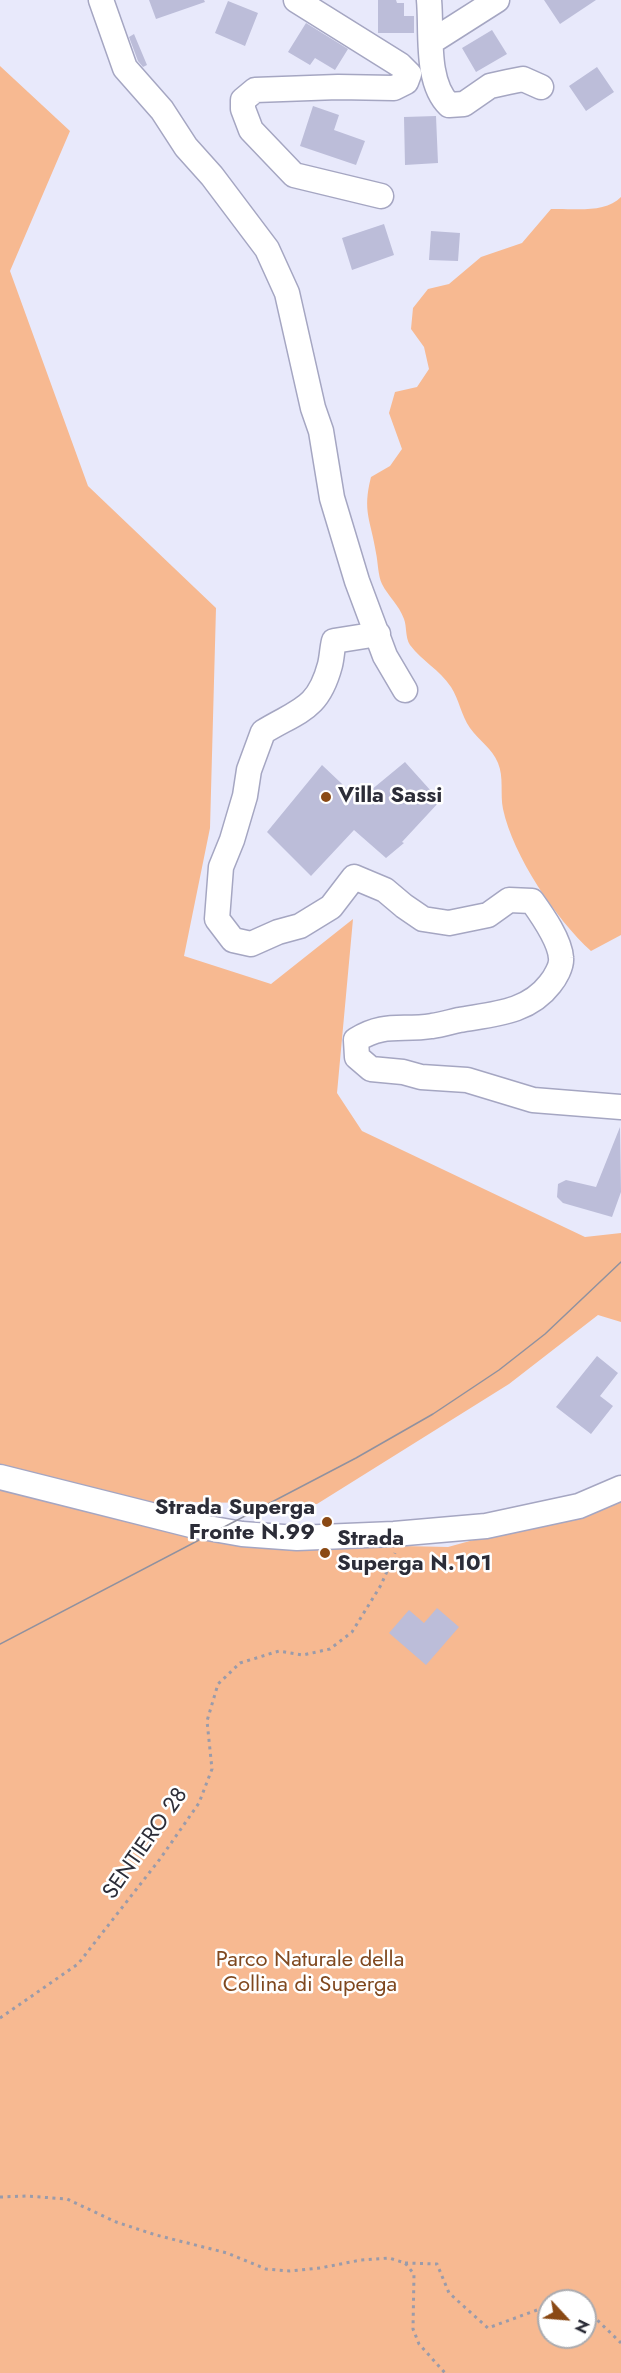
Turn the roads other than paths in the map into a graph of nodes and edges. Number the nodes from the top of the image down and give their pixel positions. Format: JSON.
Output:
{"nodes":[{"id":1,"x":101,"y":0,"type":"edge"},
{"id":2,"x":296,"y":0,"type":"edge"},
{"id":3,"x":429,"y":0,"type":"edge"},
{"id":4,"x":497,"y":0,"type":"edge"},
{"id":5,"x":431,"y":42,"type":"junction"},
{"id":6,"x":541,"y":87,"type":"dead end"},
{"id":7,"x":381,"y":196,"type":"dead end"},
{"id":8,"x":378,"y":634,"type":"junction"},
{"id":9,"x":405,"y":690,"type":"dead end"},
{"id":10,"x":621,"y":1107,"type":"edge"},
{"id":11,"x":0,"y":1477,"type":"edge"},
{"id":12,"x":621,"y":1488,"type":"edge"}],
"edges":[{"from":1,"to":8,"type":"street"},
{"from":2,"to":7,"type":"street"},
{"from":3,"to":5,"type":"street"},
{"from":4,"to":5,"type":"street"},
{"from":5,"to":6,"type":"street"},
{"from":8,"to":9,"type":"street"},
{"from":8,"to":10,"type":"street"},
{"from":11,"to":12,"type":"street"}]}
